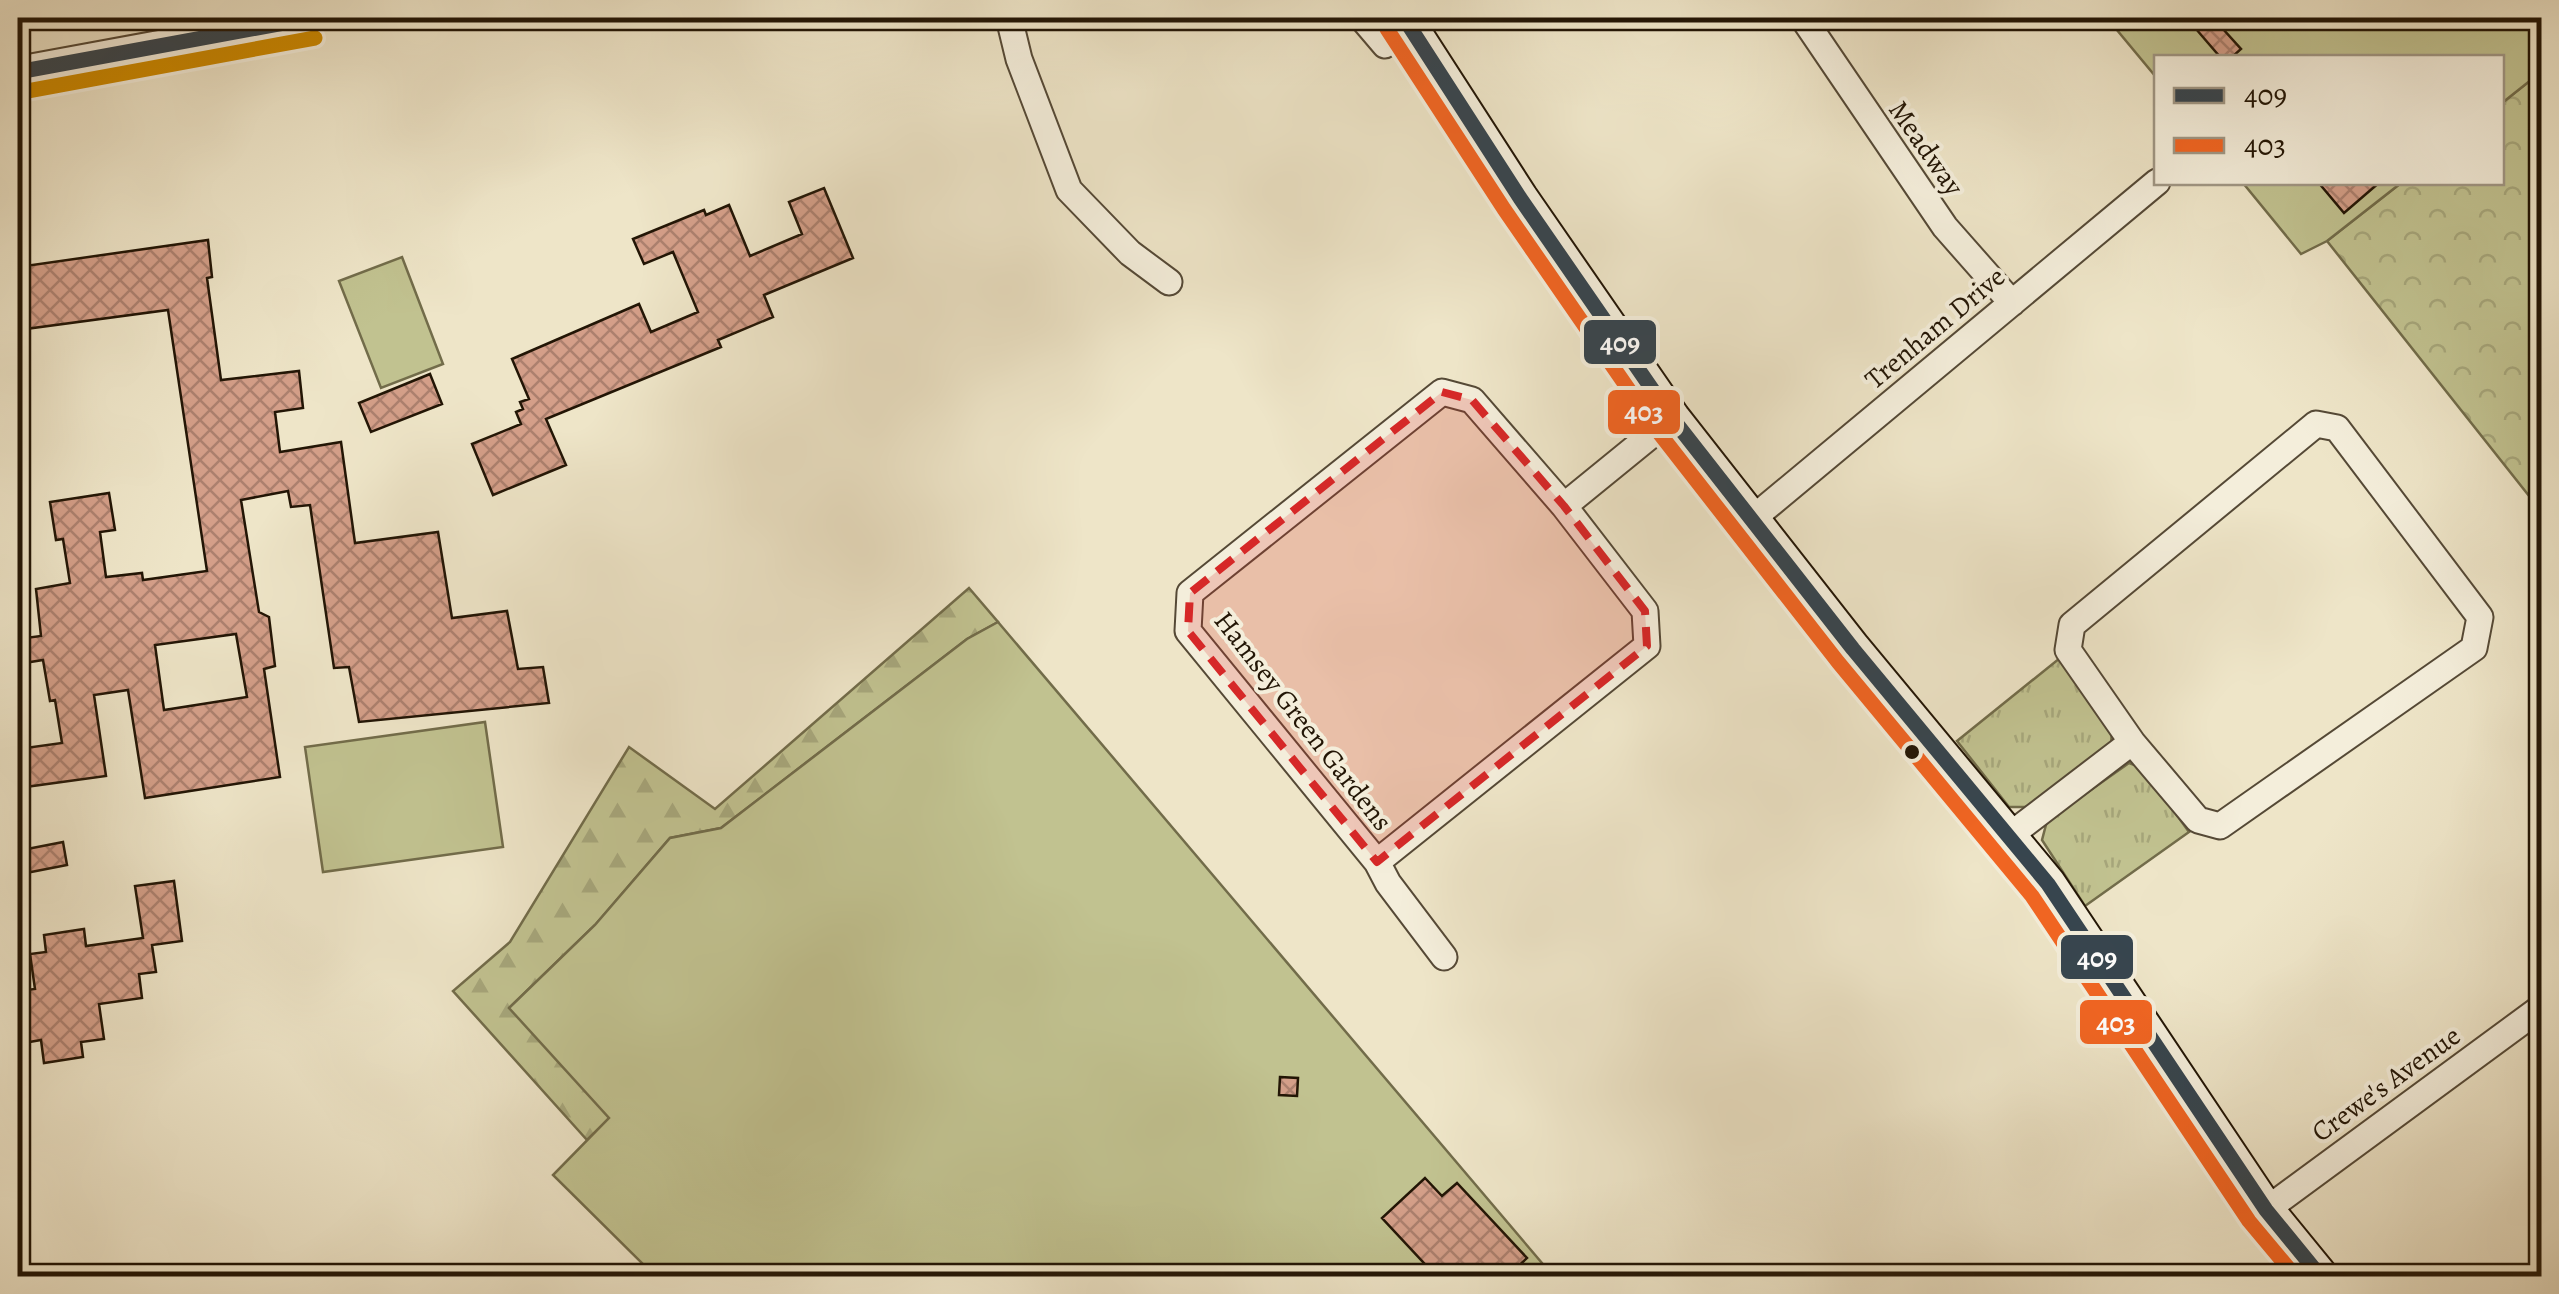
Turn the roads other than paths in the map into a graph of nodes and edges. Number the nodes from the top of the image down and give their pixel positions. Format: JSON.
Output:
{"nodes":[{"id":1,"x":312,"y":18,"type":"edge"},
{"id":2,"x":1009,"y":18,"type":"edge"},
{"id":3,"x":1362,"y":18,"type":"edge"},
{"id":4,"x":1803,"y":18,"type":"edge"},
{"id":5,"x":1407,"y":22,"type":"edge"},
{"id":6,"x":18,"y":72,"type":"edge"},
{"id":7,"x":2154,"y":185,"type":"edge"},
{"id":8,"x":1169,"y":282,"type":"dead end"},
{"id":9,"x":2012,"y":303,"type":"junction"},
{"id":10,"x":1672,"y":418,"type":"junction"},
{"id":11,"x":1564,"y":506,"type":"junction"},
{"id":12,"x":1751,"y":520,"type":"junction"},
{"id":13,"x":2132,"y":742,"type":"junction"},
{"id":14,"x":2009,"y":836,"type":"junction"},
{"id":15,"x":1376,"y":862,"type":"junction"},
{"id":16,"x":1444,"y":958,"type":"dead end"},
{"id":17,"x":2542,"y":1008,"type":"edge"},
{"id":18,"x":2266,"y":1210,"type":"junction"},
{"id":19,"x":2320,"y":1276,"type":"edge"}],
"edges":[{"from":1,"to":6,"type":"street"},
{"from":2,"to":8,"type":"street"},
{"from":3,"to":5,"type":"street"},
{"from":4,"to":9,"type":"street","name":"Meadway"},
{"from":5,"to":10,"type":"main road"},
{"from":7,"to":9,"type":"street","name":"Trenham Drive"},
{"from":9,"to":12,"type":"street","name":"Trenham Drive"},
{"from":10,"to":11,"type":"street"},
{"from":10,"to":12,"type":"main road"},
{"from":11,"to":15,"type":"street","name":"Hamsey Green Gardens"},
{"from":11,"to":15,"type":"street","name":"Hamsey Green Gardens"},
{"from":12,"to":14,"type":"main road"},
{"from":13,"to":13,"type":"street"},
{"from":13,"to":14,"type":"street"},
{"from":14,"to":18,"type":"main road"},
{"from":15,"to":16,"type":"street"},
{"from":17,"to":18,"type":"street","name":"Crewe's Avenue"},
{"from":18,"to":19,"type":"main road"}]}
